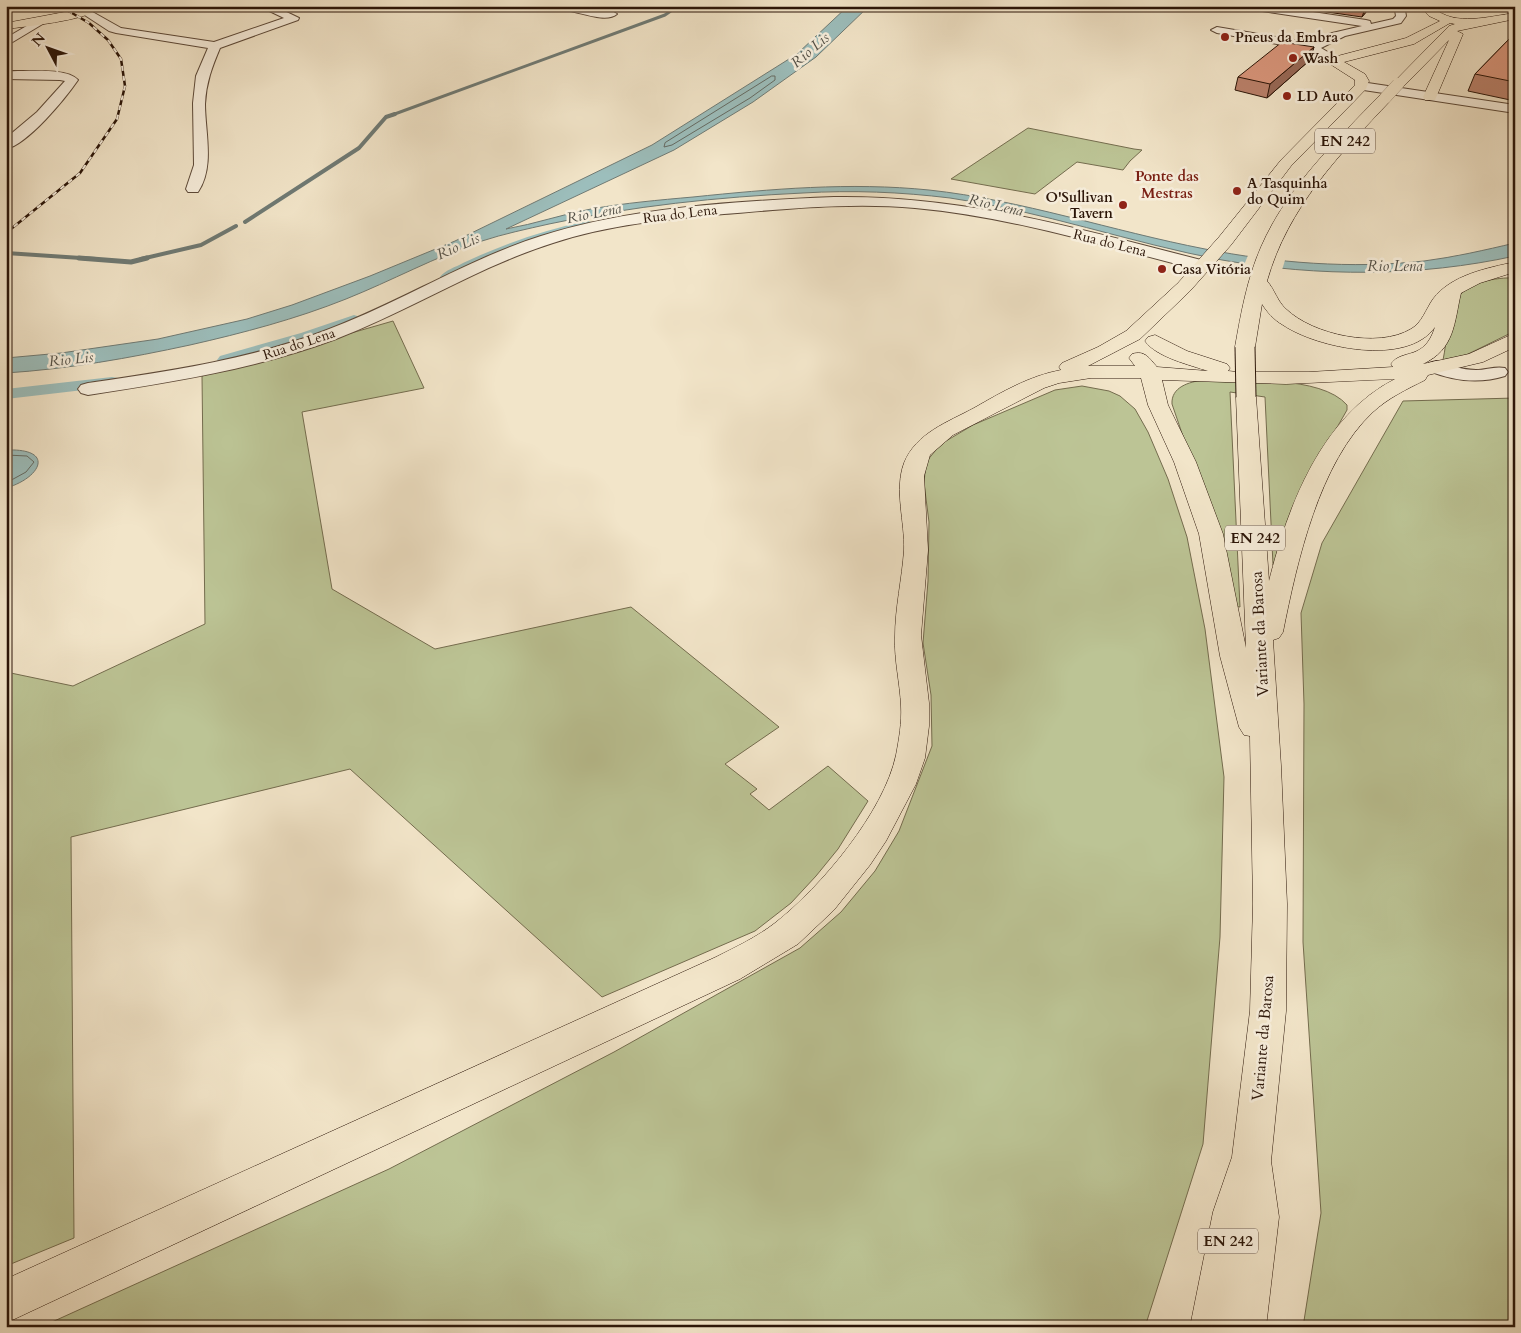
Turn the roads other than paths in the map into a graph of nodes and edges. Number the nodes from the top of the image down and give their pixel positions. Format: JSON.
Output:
{"nodes":[{"id":1,"x":264,"y":6,"type":"edge"},
{"id":2,"x":544,"y":6,"type":"edge"},
{"id":3,"x":1249,"y":6,"type":"edge"},
{"id":4,"x":1402,"y":6,"type":"edge"},
{"id":5,"x":569,"y":7,"type":"edge"},
{"id":6,"x":92,"y":8,"type":"edge"},
{"id":7,"x":1488,"y":10,"type":"edge"},
{"id":8,"x":1515,"y":12,"type":"edge"},
{"id":9,"x":612,"y":14,"type":"dead end"},
{"id":10,"x":1437,"y":15,"type":"edge"},
{"id":11,"x":1515,"y":16,"type":"edge"},
{"id":12,"x":6,"y":17,"type":"edge"},
{"id":13,"x":42,"y":20,"type":"junction"},
{"id":14,"x":1474,"y":23,"type":"junction"},
{"id":15,"x":20,"y":24,"type":"junction"},
{"id":16,"x":6,"y":26,"type":"edge"},
{"id":17,"x":1377,"y":26,"type":"junction"},
{"id":18,"x":1217,"y":30,"type":"dead end"},
{"id":19,"x":6,"y":43,"type":"edge"},
{"id":20,"x":215,"y":46,"type":"junction"},
{"id":21,"x":1314,"y":48,"type":"junction"},
{"id":22,"x":1334,"y":61,"type":"junction"},
{"id":23,"x":1408,"y":73,"type":"junction"},
{"id":24,"x":6,"y":75,"type":"edge"},
{"id":25,"x":1361,"y":86,"type":"junction"},
{"id":26,"x":1430,"y":97,"type":"junction"},
{"id":27,"x":1515,"y":109,"type":"edge"},
{"id":28,"x":6,"y":145,"type":"edge"},
{"id":29,"x":193,"y":189,"type":"dead end"},
{"id":30,"x":1205,"y":264,"type":"junction"},
{"id":31,"x":1515,"y":266,"type":"edge"},
{"id":32,"x":1486,"y":275,"type":"junction"},
{"id":33,"x":1515,"y":275,"type":"edge"},
{"id":34,"x":1257,"y":282,"type":"junction"},
{"id":35,"x":1452,"y":291,"type":"junction"},
{"id":36,"x":1150,"y":320,"type":"junction"},
{"id":37,"x":1133,"y":336,"type":"junction"},
{"id":38,"x":1515,"y":339,"type":"edge"},
{"id":39,"x":1155,"y":341,"type":"junction"},
{"id":40,"x":1435,"y":358,"type":"junction"},
{"id":41,"x":1474,"y":359,"type":"junction"},
{"id":42,"x":1221,"y":369,"type":"junction"},
{"id":43,"x":1275,"y":370,"type":"junction"},
{"id":44,"x":1150,"y":372,"type":"junction"},
{"id":45,"x":1506,"y":373,"type":"edge"},
{"id":46,"x":1063,"y":376,"type":"junction"},
{"id":47,"x":1307,"y":378,"type":"junction"},
{"id":48,"x":88,"y":389,"type":"dead end"},
{"id":49,"x":1158,"y":405,"type":"junction"},
{"id":50,"x":1358,"y":414,"type":"junction"},
{"id":51,"x":1262,"y":678,"type":"junction"},
{"id":52,"x":1266,"y":766,"type":"junction"},
{"id":53,"x":1252,"y":1157,"type":"junction"},
{"id":54,"x":6,"y":1301,"type":"edge"},
{"id":55,"x":1212,"y":1327,"type":"edge"},
{"id":56,"x":1244,"y":1327,"type":"edge"}],
"edges":[{"from":1,"to":20,"type":"street"},
{"from":2,"to":5,"type":"street"},
{"from":3,"to":17,"type":"street"},
{"from":4,"to":17,"type":"street"},
{"from":5,"to":9,"type":"street"},
{"from":6,"to":13,"type":"main road"},
{"from":6,"to":20,"type":"street"},
{"from":7,"to":8,"type":"main road"},
{"from":7,"to":11,"type":"main road"},
{"from":7,"to":14,"type":"main road","number":"EN 242"},
{"from":10,"to":14,"type":"main road","number":"EN 242"},
{"from":10,"to":22,"type":"main road"},
{"from":10,"to":23,"type":"main road","name":"Variante da Barosa","number":"EN 242"},
{"from":12,"to":15,"type":"street"},
{"from":13,"to":15,"type":"main road"},
{"from":13,"to":19,"type":"street"},
{"from":14,"to":23,"type":"main road","name":"Variante da Barosa","number":"EN 242"},
{"from":14,"to":26,"type":"main road"},
{"from":15,"to":16,"type":"main road"},
{"from":17,"to":21,"type":"street"},
{"from":18,"to":21,"type":"street"},
{"from":20,"to":29,"type":"street"},
{"from":21,"to":22,"type":"street"},
{"from":22,"to":25,"type":"main road"},
{"from":23,"to":34,"type":"main road","name":"Variante da Barosa","number":"EN 242","bridge":true},
{"from":24,"to":28,"type":"street"},
{"from":25,"to":26,"type":"street"},
{"from":25,"to":30,"type":"main road","number":"EN 242"},
{"from":26,"to":27,"type":"street"},
{"from":30,"to":36,"type":"main road","number":"EN 242"},
{"from":30,"to":48,"type":"street","name":"Rua do Lena"},
{"from":31,"to":32,"type":"main road"},
{"from":32,"to":33,"type":"main road"},
{"from":32,"to":35,"type":"main road"},
{"from":34,"to":35,"type":"main road"},
{"from":34,"to":51,"type":"main road","name":"Variante da Barosa","number":"EN 242","bridge":true},
{"from":35,"to":40,"type":"main road"},
{"from":36,"to":37,"type":"main road","number":"EN 242"},
{"from":36,"to":39,"type":"main road"},
{"from":37,"to":44,"type":"main road"},
{"from":37,"to":46,"type":"main road","number":"EN 242"},
{"from":38,"to":41,"type":"main road"},
{"from":39,"to":42,"type":"main road"},
{"from":39,"to":44,"type":"main road"},
{"from":40,"to":41,"type":"main road"},
{"from":40,"to":43,"type":"main road"},
{"from":40,"to":45,"type":"street"},
{"from":40,"to":47,"type":"main road"},
{"from":40,"to":50,"type":"main road"},
{"from":41,"to":45,"type":"street"},
{"from":42,"to":43,"type":"main road"},
{"from":42,"to":44,"type":"main road"},
{"from":43,"to":47,"type":"main road"},
{"from":44,"to":46,"type":"main road"},
{"from":44,"to":47,"type":"main road"},
{"from":44,"to":49,"type":"main road"},
{"from":46,"to":49,"type":"main road"},
{"from":46,"to":54,"type":"main road","number":"EN 242"},
{"from":47,"to":50,"type":"main road"},
{"from":49,"to":52,"type":"main road"},
{"from":50,"to":51,"type":"main road"},
{"from":51,"to":52,"type":"main road","name":"Variante da Barosa","number":"EN 242"},
{"from":52,"to":53,"type":"main road","name":"Variante da Barosa","number":"EN 242"},
{"from":53,"to":55,"type":"main road","name":"Variante da Barosa","number":"EN 242"},
{"from":53,"to":56,"type":"main road","name":"Variante da Barosa","number":"EN 242"}]}
